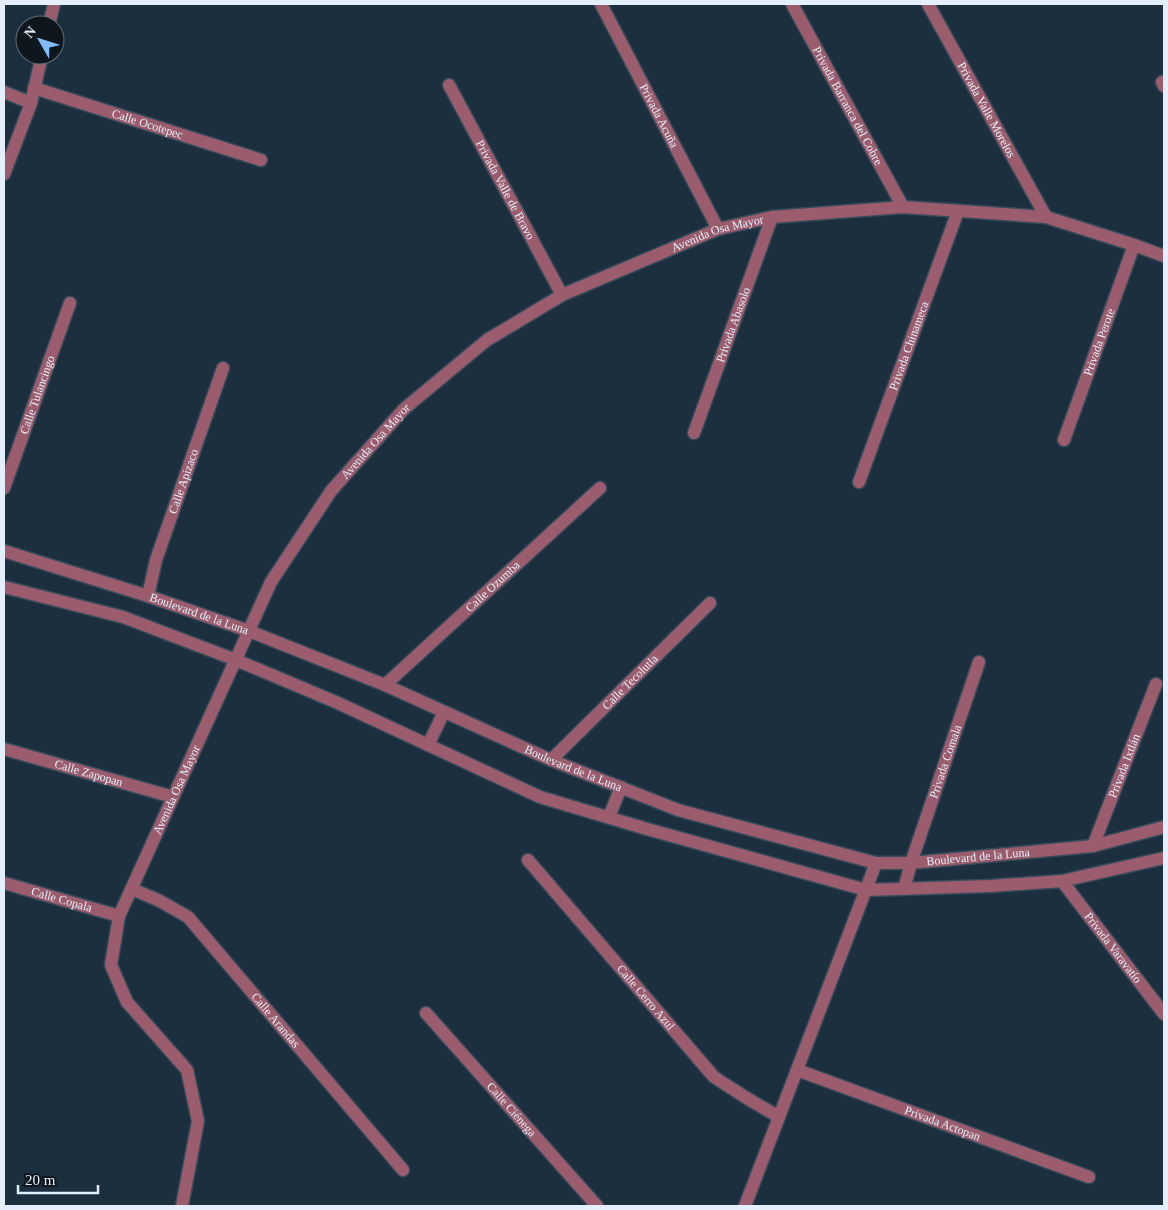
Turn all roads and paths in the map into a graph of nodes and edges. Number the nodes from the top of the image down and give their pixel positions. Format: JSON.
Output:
{"nodes":[{"id":1,"x":601,"y":4,"type":"edge"},
{"id":2,"x":792,"y":4,"type":"edge"},
{"id":3,"x":928,"y":4,"type":"edge"},
{"id":4,"x":40,"y":65,"type":"edge"},
{"id":5,"x":449,"y":85,"type":"dead end"},
{"id":6,"x":34,"y":88,"type":"junction"},
{"id":7,"x":4,"y":92,"type":"edge"},
{"id":8,"x":30,"y":103,"type":"junction"},
{"id":9,"x":261,"y":160,"type":"dead end"},
{"id":10,"x":4,"y":174,"type":"edge"},
{"id":11,"x":903,"y":207,"type":"junction"},
{"id":12,"x":958,"y":211,"type":"junction"},
{"id":13,"x":772,"y":217,"type":"junction"},
{"id":14,"x":1046,"y":217,"type":"junction"},
{"id":15,"x":718,"y":229,"type":"junction"},
{"id":16,"x":1134,"y":245,"type":"junction"},
{"id":17,"x":1164,"y":256,"type":"edge"},
{"id":18,"x":562,"y":294,"type":"junction"},
{"id":19,"x":70,"y":303,"type":"dead end"},
{"id":20,"x":223,"y":368,"type":"dead end"},
{"id":21,"x":694,"y":433,"type":"dead end"},
{"id":22,"x":1064,"y":440,"type":"dead end"},
{"id":23,"x":859,"y":482,"type":"dead end"},
{"id":24,"x":4,"y":488,"type":"edge"},
{"id":25,"x":600,"y":488,"type":"dead end"},
{"id":26,"x":4,"y":551,"type":"edge"},
{"id":27,"x":4,"y":587,"type":"edge"},
{"id":28,"x":148,"y":596,"type":"junction"},
{"id":29,"x":710,"y":603,"type":"dead end"},
{"id":30,"x":249,"y":631,"type":"junction"},
{"id":31,"x":236,"y":660,"type":"junction"},
{"id":32,"x":979,"y":662,"type":"dead end"},
{"id":33,"x":1156,"y":684,"type":"dead end"},
{"id":34,"x":384,"y":685,"type":"junction"},
{"id":35,"x":444,"y":712,"type":"junction"},
{"id":36,"x":428,"y":745,"type":"junction"},
{"id":37,"x":4,"y":749,"type":"edge"},
{"id":38,"x":552,"y":760,"type":"junction"},
{"id":39,"x":621,"y":787,"type":"junction"},
{"id":40,"x":173,"y":797,"type":"junction"},
{"id":41,"x":609,"y":818,"type":"junction"},
{"id":42,"x":1164,"y":827,"type":"edge"},
{"id":43,"x":1093,"y":846,"type":"junction"},
{"id":44,"x":1164,"y":858,"type":"edge"},
{"id":45,"x":528,"y":860,"type":"dead end"},
{"id":46,"x":876,"y":863,"type":"junction"},
{"id":47,"x":911,"y":863,"type":"junction"},
{"id":48,"x":1062,"y":881,"type":"junction"},
{"id":49,"x":4,"y":883,"type":"edge"},
{"id":50,"x":132,"y":889,"type":"junction"},
{"id":51,"x":904,"y":889,"type":"junction"},
{"id":52,"x":866,"y":890,"type":"junction"},
{"id":53,"x":119,"y":916,"type":"junction"},
{"id":54,"x":426,"y":1013,"type":"dead end"},
{"id":55,"x":1164,"y":1014,"type":"edge"},
{"id":56,"x":797,"y":1070,"type":"junction"},
{"id":57,"x":779,"y":1117,"type":"junction"},
{"id":58,"x":403,"y":1170,"type":"dead end"},
{"id":59,"x":1089,"y":1177,"type":"dead end"},
{"id":60,"x":182,"y":1206,"type":"edge"},
{"id":61,"x":597,"y":1206,"type":"edge"},
{"id":62,"x":745,"y":1206,"type":"edge"}],
"edges":[{"from":1,"to":15,"type":"street","name":"Privada Acuña"},
{"from":2,"to":11,"type":"street","name":"Privada Barranca del Cobre"},
{"from":3,"to":14,"type":"street","name":"Privada Valle Morelos"},
{"from":4,"to":6,"type":"street"},
{"from":5,"to":18,"type":"street","name":"Privada Valle de Bravo"},
{"from":6,"to":8,"type":"street"},
{"from":6,"to":9,"type":"street","name":"Calle Ocotepec"},
{"from":7,"to":8,"type":"street"},
{"from":8,"to":10,"type":"street"},
{"from":11,"to":12,"type":"street","name":"Avenida Osa Mayor"},
{"from":11,"to":13,"type":"street","name":"Avenida Osa Mayor"},
{"from":12,"to":14,"type":"street","name":"Avenida Osa Mayor"},
{"from":12,"to":23,"type":"street","name":"Privada Chinameca"},
{"from":13,"to":15,"type":"street","name":"Avenida Osa Mayor"},
{"from":13,"to":21,"type":"street","name":"Privada Abasolo"},
{"from":14,"to":16,"type":"street","name":"Avenida Osa Mayor"},
{"from":15,"to":18,"type":"street","name":"Avenida Osa Mayor"},
{"from":16,"to":17,"type":"street","name":"Avenida Osa Mayor"},
{"from":16,"to":22,"type":"street","name":"Privada Perote"},
{"from":18,"to":30,"type":"street","name":"Avenida Osa Mayor"},
{"from":19,"to":24,"type":"street","name":"Calle Tulancingo"},
{"from":20,"to":28,"type":"street","name":"Calle Apizaco"},
{"from":25,"to":34,"type":"street","name":"Calle Ozumba"},
{"from":26,"to":28,"type":"street","name":"Boulevard de la Luna"},
{"from":27,"to":31,"type":"street"},
{"from":28,"to":30,"type":"street","name":"Boulevard de la Luna"},
{"from":29,"to":38,"type":"street","name":"Calle Tecolutla"},
{"from":30,"to":31,"type":"street","name":"Avenida Osa Mayor"},
{"from":30,"to":34,"type":"street","name":"Boulevard de la Luna"},
{"from":31,"to":36,"type":"street"},
{"from":31,"to":40,"type":"street","name":"Avenida Osa Mayor"},
{"from":32,"to":47,"type":"street","name":"Privada Comala"},
{"from":33,"to":43,"type":"street","name":"Privada Ixtlán"},
{"from":34,"to":35,"type":"street","name":"Boulevard de la Luna"},
{"from":35,"to":36,"type":"street"},
{"from":35,"to":38,"type":"street","name":"Boulevard de la Luna"},
{"from":36,"to":41,"type":"street"},
{"from":37,"to":40,"type":"street","name":"Calle Zapopan"},
{"from":38,"to":39,"type":"street","name":"Boulevard de la Luna"},
{"from":39,"to":41,"type":"street"},
{"from":39,"to":46,"type":"street","name":"Boulevard de la Luna"},
{"from":40,"to":50,"type":"street","name":"Avenida Osa Mayor"},
{"from":41,"to":52,"type":"street"},
{"from":42,"to":43,"type":"street","name":"Boulevard de la Luna"},
{"from":43,"to":47,"type":"street","name":"Boulevard de la Luna"},
{"from":44,"to":48,"type":"street"},
{"from":45,"to":57,"type":"street","name":"Calle Cerro Azul"},
{"from":46,"to":47,"type":"street","name":"Boulevard de la Luna"},
{"from":46,"to":52,"type":"street"},
{"from":47,"to":51,"type":"street","name":"Privada Comala"},
{"from":48,"to":51,"type":"street"},
{"from":48,"to":55,"type":"street","name":"Privada Varavatío"},
{"from":49,"to":53,"type":"street","name":"Calle Copala"},
{"from":50,"to":53,"type":"street","name":"Avenida Osa Mayor"},
{"from":50,"to":58,"type":"street","name":"Calle Arandas"},
{"from":51,"to":52,"type":"street"},
{"from":52,"to":56,"type":"street"},
{"from":53,"to":60,"type":"street","name":"Avenida Osa Mayor"},
{"from":54,"to":61,"type":"street","name":"Calle Ciénega"},
{"from":56,"to":57,"type":"street"},
{"from":56,"to":59,"type":"street","name":"Privada Actopan"},
{"from":57,"to":62,"type":"street"}]}
